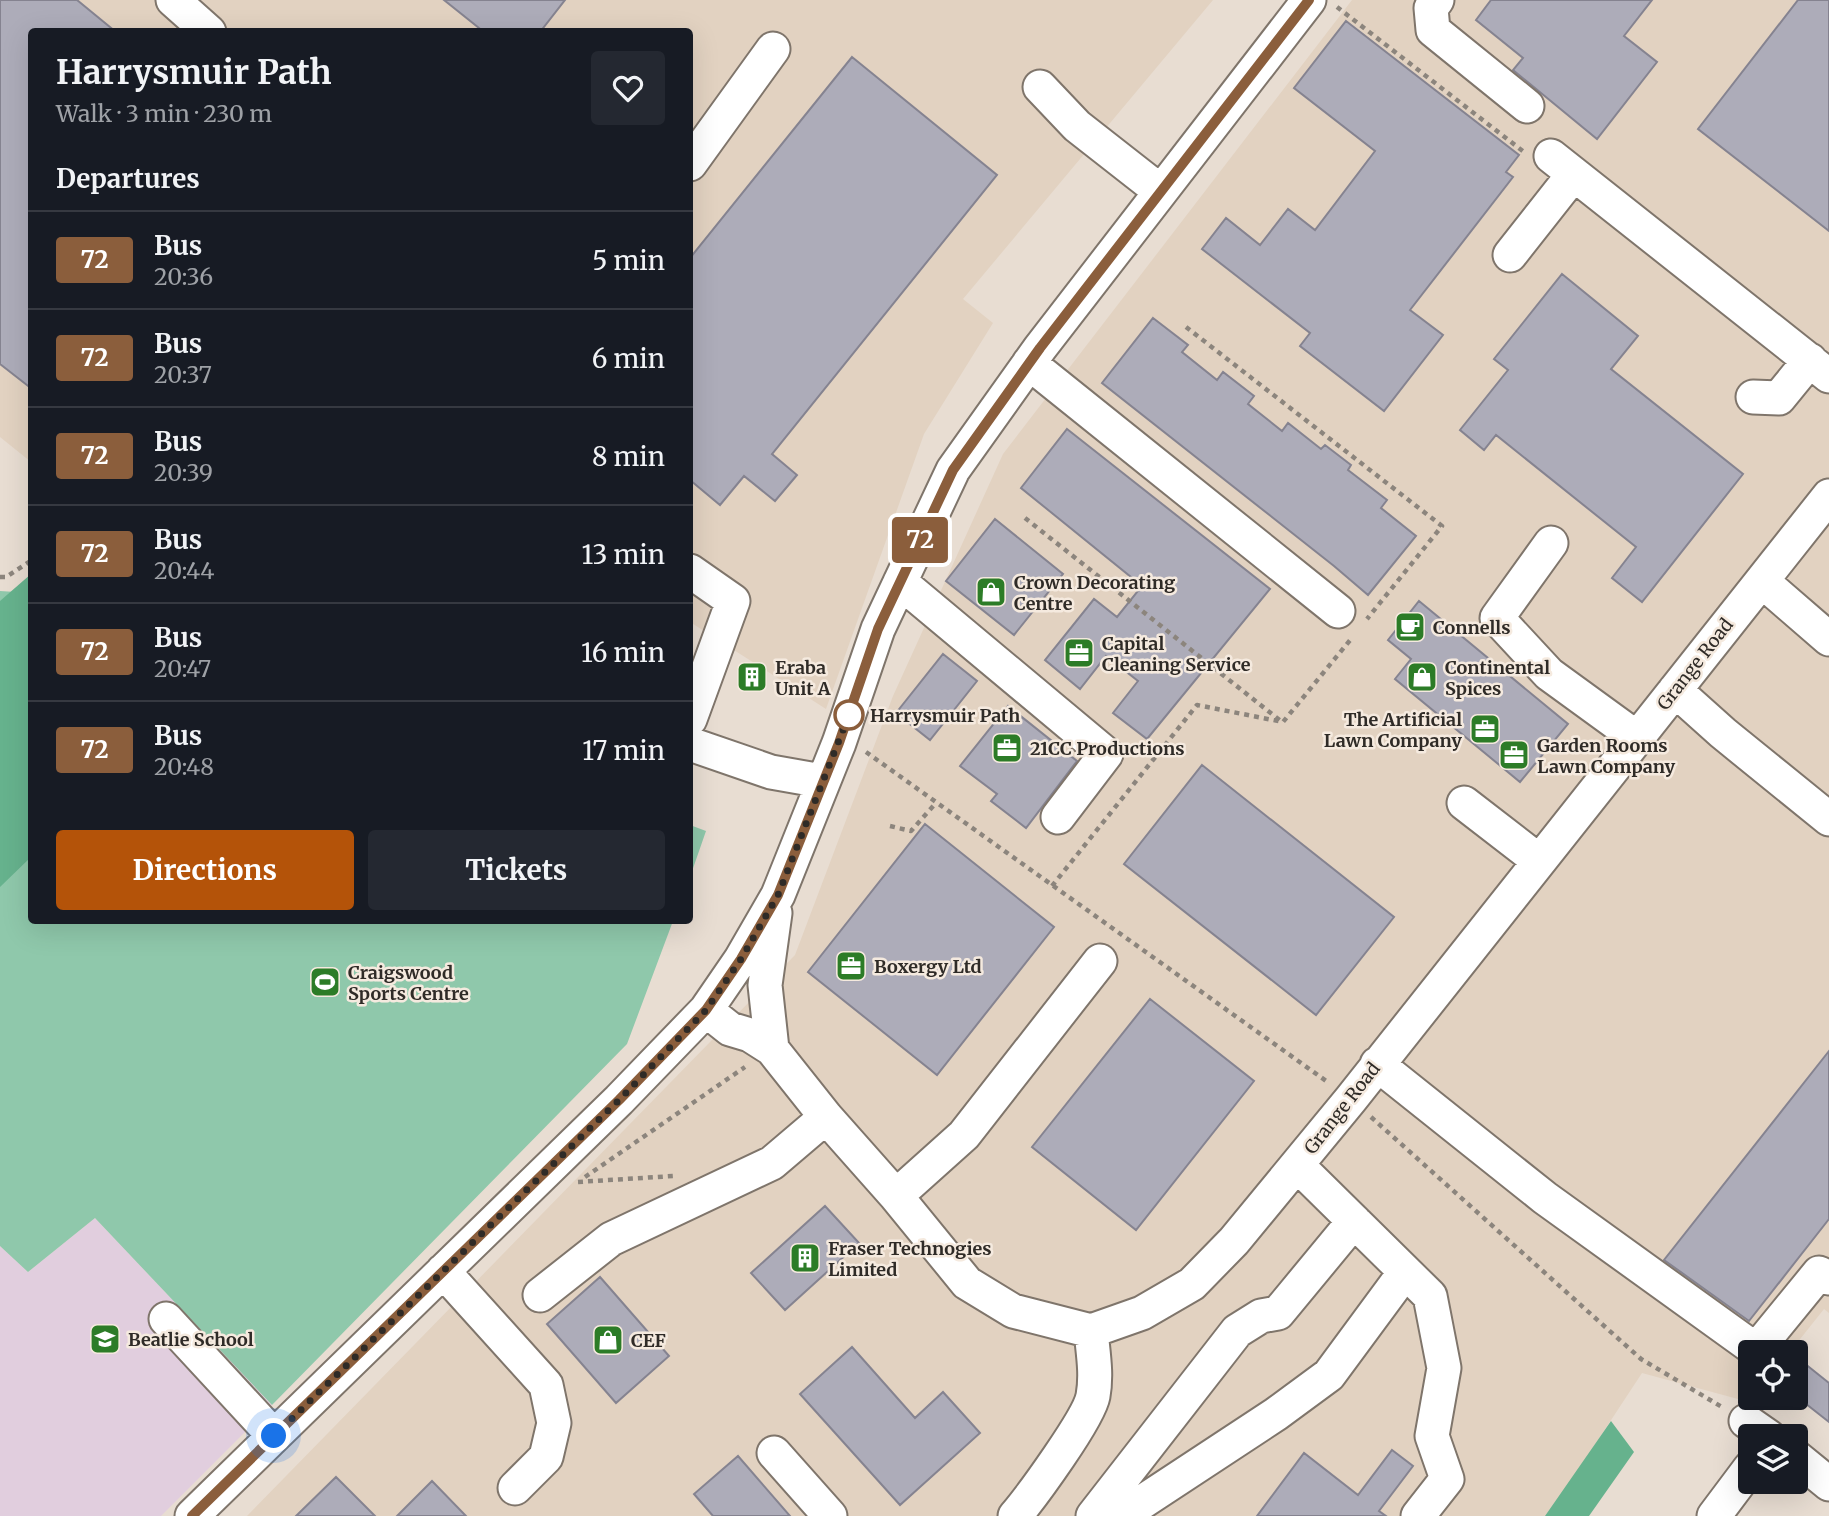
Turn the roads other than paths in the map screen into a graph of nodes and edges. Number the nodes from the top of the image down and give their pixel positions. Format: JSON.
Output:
{"nodes":[{"id":1,"x":173,"y":0,"type":"edge"},
{"id":2,"x":1309,"y":0,"type":"edge"},
{"id":3,"x":1437,"y":0,"type":"edge"},
{"id":4,"x":204,"y":28,"type":"edge"},
{"id":5,"x":773,"y":49,"type":"dead end"},
{"id":6,"x":1040,"y":87,"type":"dead end"},
{"id":7,"x":1528,"y":106,"type":"dead end"},
{"id":8,"x":693,"y":160,"type":"edge"},
{"id":9,"x":1160,"y":191,"type":"junction"},
{"id":10,"x":1510,"y":255,"type":"dead end"},
{"id":11,"x":1029,"y":363,"type":"junction"},
{"id":12,"x":1819,"y":368,"type":"edge"},
{"id":13,"x":1753,"y":397,"type":"dead end"},
{"id":14,"x":1829,"y":496,"type":"edge"},
{"id":15,"x":1551,"y":543,"type":"dead end"},
{"id":16,"x":693,"y":573,"type":"edge"},
{"id":17,"x":1762,"y":581,"type":"junction"},
{"id":18,"x":900,"y":582,"type":"junction"},
{"id":19,"x":1353,"y":621,"type":"road end"},
{"id":20,"x":1829,"y":639,"type":"edge"},
{"id":21,"x":1675,"y":690,"type":"junction"},
{"id":22,"x":693,"y":711,"type":"edge"},
{"id":23,"x":1637,"y":738,"type":"junction"},
{"id":24,"x":693,"y":745,"type":"edge"},
{"id":25,"x":822,"y":781,"type":"junction"},
{"id":26,"x":1464,"y":803,"type":"dead end"},
{"id":27,"x":1059,"y":817,"type":"dead end"},
{"id":28,"x":1829,"y":819,"type":"edge"},
{"id":29,"x":1539,"y":861,"type":"junction"},
{"id":30,"x":778,"y":895,"type":"junction"},
{"id":31,"x":1100,"y":961,"type":"dead end"},
{"id":32,"x":706,"y":1010,"type":"junction"},
{"id":33,"x":772,"y":1049,"type":"junction"},
{"id":34,"x":1377,"y":1064,"type":"junction"},
{"id":35,"x":826,"y":1117,"type":"junction"},
{"id":36,"x":1297,"y":1165,"type":"junction"},
{"id":37,"x":896,"y":1196,"type":"junction"},
{"id":38,"x":1354,"y":1221,"type":"junction"},
{"id":39,"x":1311,"y":1239,"type":"dead end"},
{"id":40,"x":443,"y":1271,"type":"junction"},
{"id":41,"x":1405,"y":1272,"type":"junction"},
{"id":42,"x":1829,"y":1278,"type":"edge"},
{"id":43,"x":540,"y":1295,"type":"dead end"},
{"id":44,"x":166,"y":1319,"type":"dead end"},
{"id":45,"x":1091,"y":1331,"type":"junction"},
{"id":46,"x":1237,"y":1331,"type":"junction"},
{"id":47,"x":274,"y":1436,"type":"junction"},
{"id":48,"x":774,"y":1453,"type":"dead end"},
{"id":49,"x":1808,"y":1467,"type":"edge"},
{"id":50,"x":1738,"y":1484,"type":"edge"},
{"id":51,"x":1829,"y":1484,"type":"edge"},
{"id":52,"x":515,"y":1488,"type":"dead end"},
{"id":53,"x":192,"y":1516,"type":"edge"},
{"id":54,"x":830,"y":1516,"type":"edge"},
{"id":55,"x":1015,"y":1516,"type":"edge"},
{"id":56,"x":1093,"y":1516,"type":"edge"},
{"id":57,"x":1121,"y":1516,"type":"edge"},
{"id":58,"x":1418,"y":1516,"type":"edge"},
{"id":59,"x":1714,"y":1516,"type":"edge"}],
"edges":[{"from":1,"to":4,"type":"street"},
{"from":2,"to":9,"type":"street"},
{"from":3,"to":7,"type":"street"},
{"from":5,"to":8,"type":"street"},
{"from":6,"to":9,"type":"street"},
{"from":9,"to":11,"type":"street"},
{"from":10,"to":12,"type":"street"},
{"from":11,"to":18,"type":"street"},
{"from":11,"to":19,"type":"street"},
{"from":12,"to":13,"type":"street"},
{"from":14,"to":17,"type":"street","name":"Grange Road"},
{"from":15,"to":23,"type":"street"},
{"from":16,"to":22,"type":"street"},
{"from":17,"to":20,"type":"street"},
{"from":17,"to":21,"type":"street","name":"Grange Road"},
{"from":18,"to":25,"type":"street"},
{"from":18,"to":27,"type":"street"},
{"from":21,"to":23,"type":"street","name":"Grange Road"},
{"from":21,"to":28,"type":"street"},
{"from":23,"to":29,"type":"street","name":"Grange Road"},
{"from":24,"to":25,"type":"street"},
{"from":25,"to":30,"type":"street"},
{"from":26,"to":29,"type":"street"},
{"from":29,"to":34,"type":"street","name":"Grange Road"},
{"from":30,"to":32,"type":"street"},
{"from":30,"to":33,"type":"street"},
{"from":31,"to":37,"type":"street"},
{"from":32,"to":33,"type":"street"},
{"from":32,"to":40,"type":"street"},
{"from":33,"to":35,"type":"street"},
{"from":34,"to":36,"type":"street","name":"Grange Road"},
{"from":34,"to":42,"type":"street"},
{"from":35,"to":37,"type":"street"},
{"from":35,"to":43,"type":"street"},
{"from":36,"to":38,"type":"street"},
{"from":36,"to":45,"type":"street","name":"Grange Road"},
{"from":37,"to":45,"type":"street"},
{"from":38,"to":41,"type":"street"},
{"from":38,"to":46,"type":"street"},
{"from":39,"to":46,"type":"street"},
{"from":40,"to":47,"type":"street"},
{"from":40,"to":52,"type":"street"},
{"from":41,"to":57,"type":"street"},
{"from":41,"to":58,"type":"street"},
{"from":44,"to":47,"type":"street"},
{"from":45,"to":55,"type":"street"},
{"from":46,"to":56,"type":"street"},
{"from":47,"to":53,"type":"street"},
{"from":48,"to":54,"type":"street"},
{"from":49,"to":51,"type":"street"},
{"from":50,"to":59,"type":"street"}]}
